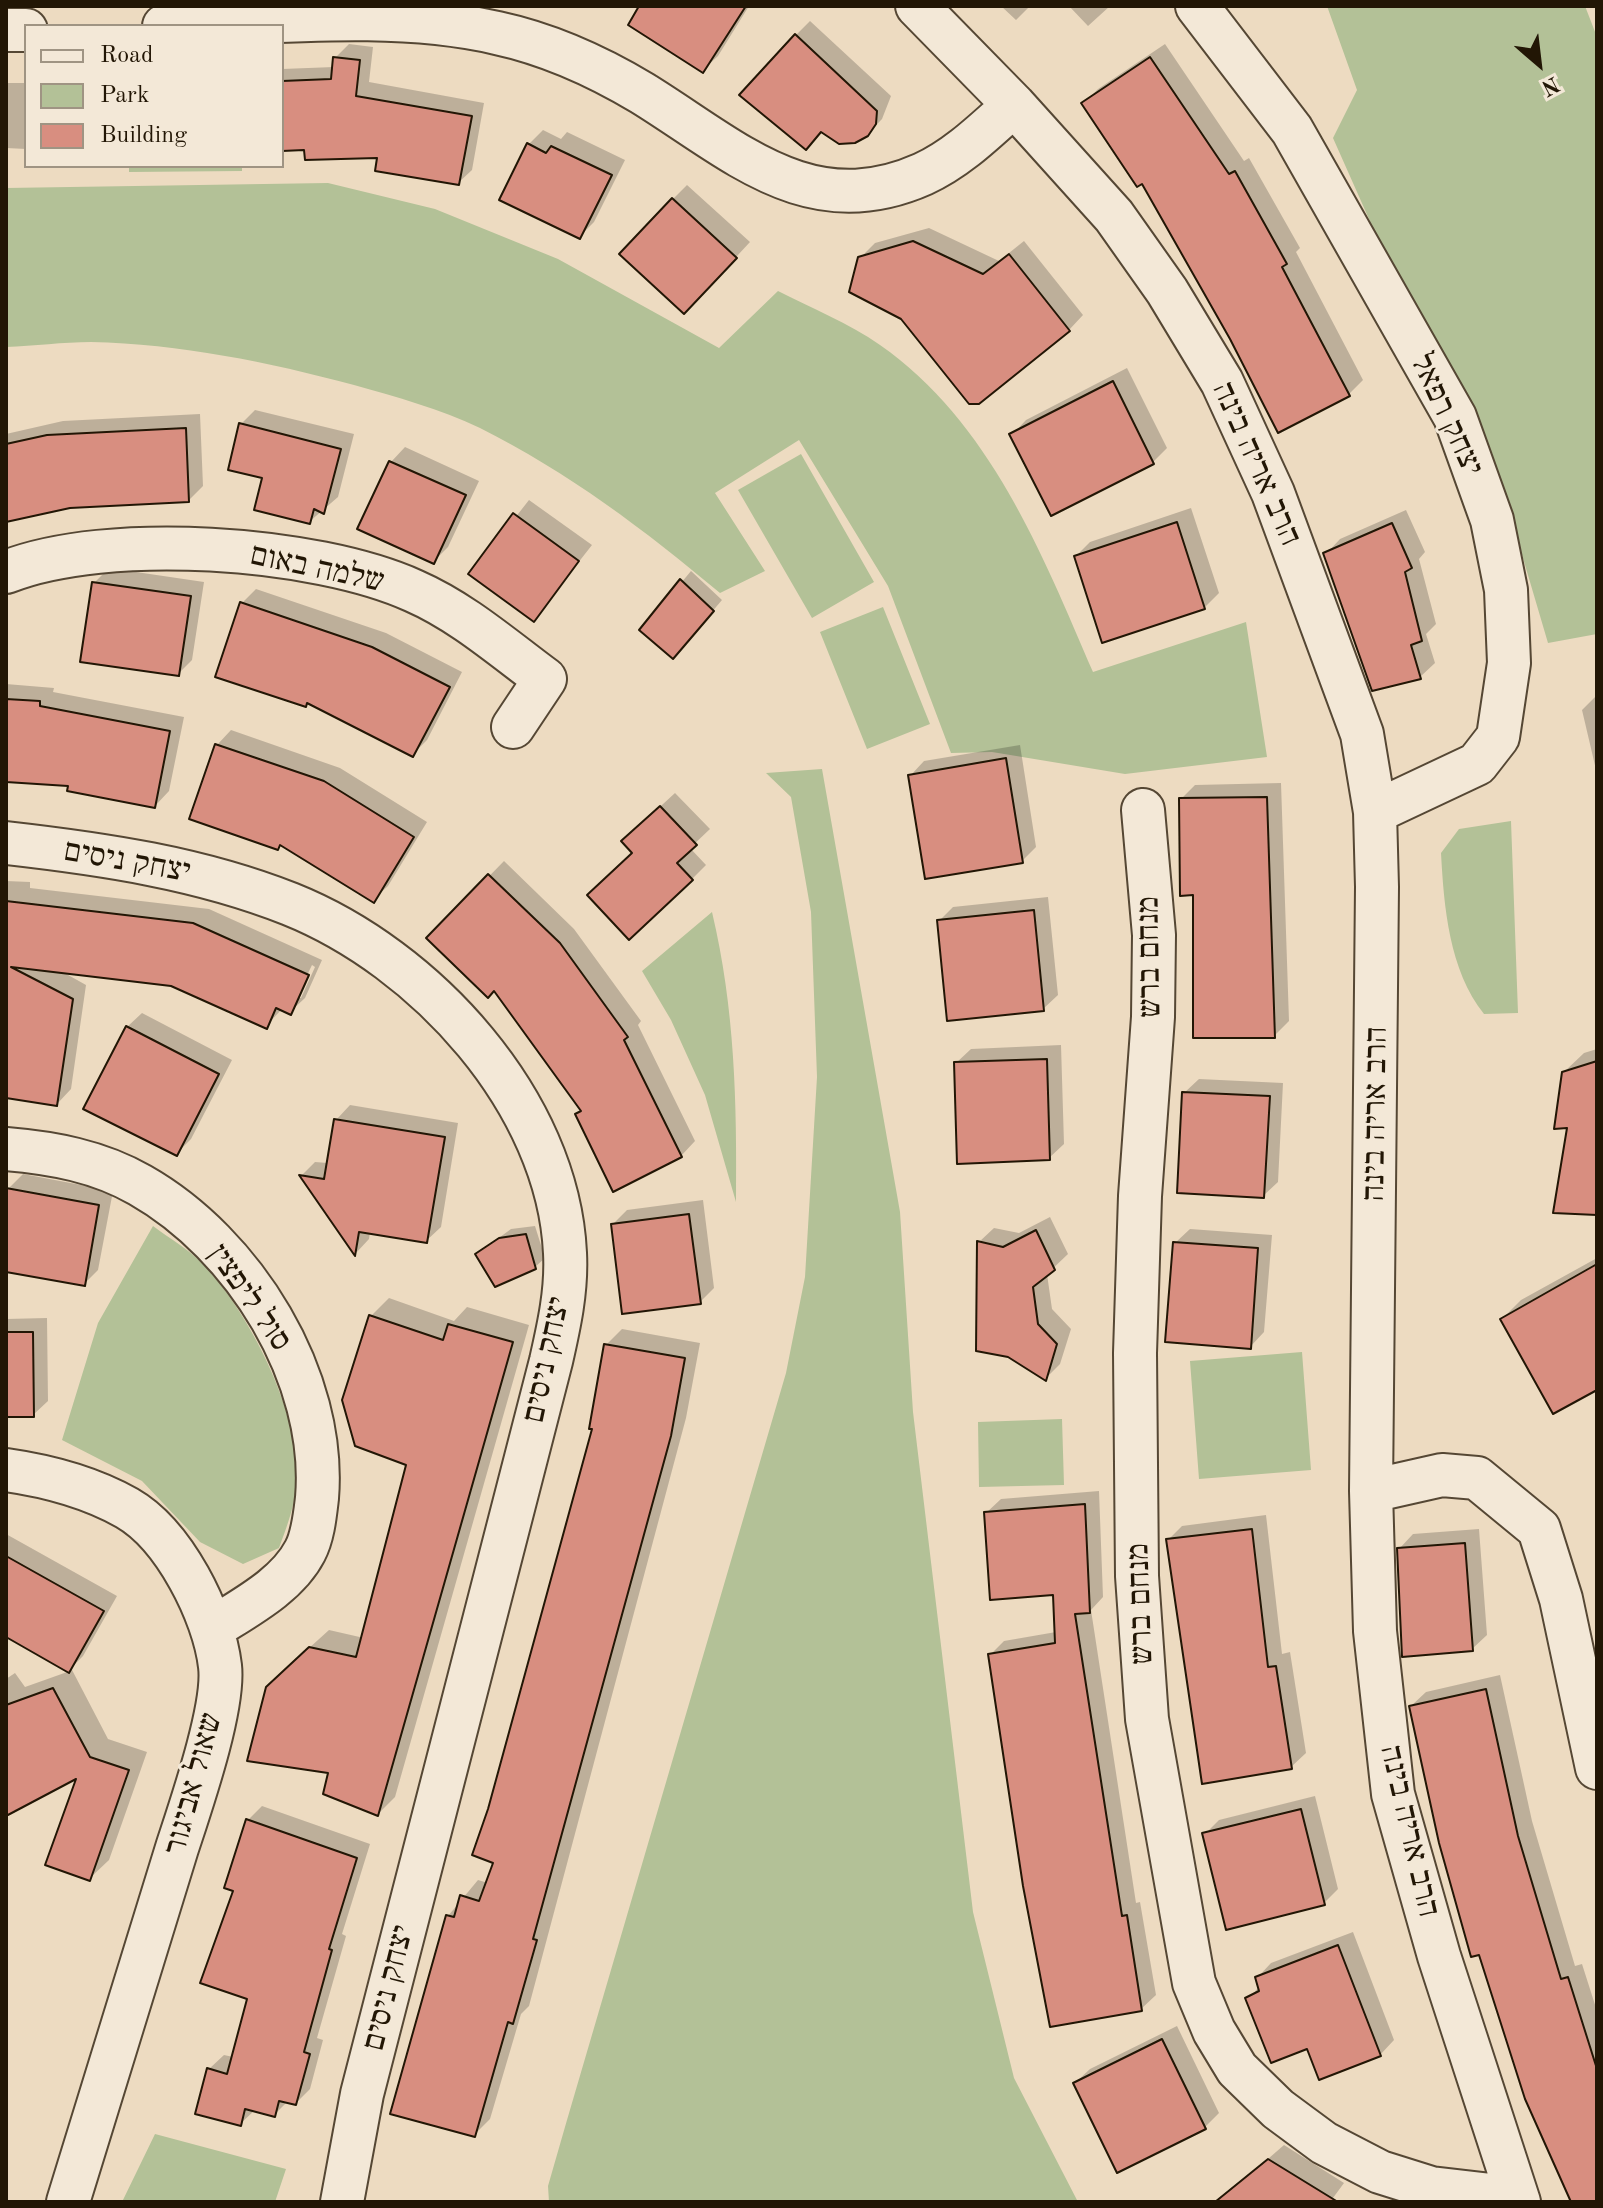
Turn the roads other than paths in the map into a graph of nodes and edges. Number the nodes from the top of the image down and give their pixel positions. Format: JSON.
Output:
{"nodes":[{"id":1,"x":917,"y":6,"type":"edge"},
{"id":2,"x":1197,"y":6,"type":"edge"},
{"id":3,"x":243,"y":24,"type":"edge"},
{"id":4,"x":1014,"y":105,"type":"junction"},
{"id":5,"x":6,"y":572,"type":"edge"},
{"id":6,"x":513,"y":727,"type":"dead end"},
{"id":7,"x":1143,"y":810,"type":"dead end"},
{"id":8,"x":1375,"y":812,"type":"junction"},
{"id":9,"x":6,"y":843,"type":"edge"},
{"id":10,"x":6,"y":1149,"type":"edge"},
{"id":11,"x":6,"y":1470,"type":"edge"},
{"id":12,"x":1371,"y":1491,"type":"junction"},
{"id":13,"x":213,"y":1628,"type":"junction"},
{"id":14,"x":1597,"y":1768,"type":"edge"},
{"id":15,"x":1518,"y":2200,"type":"edge"},
{"id":16,"x":68,"y":2202,"type":"edge"},
{"id":17,"x":342,"y":2202,"type":"edge"}],
"edges":[{"from":1,"to":4,"type":"street","name":"הרב אריה בינה"},
{"from":2,"to":8,"type":"street","name":"יצחק רפאל"},
{"from":3,"to":4,"type":"street"},
{"from":4,"to":8,"type":"street","name":"הרב אריה בינה"},
{"from":5,"to":6,"type":"street","name":"שלמה באום"},
{"from":7,"to":15,"type":"street","name":"מנחם ברש"},
{"from":8,"to":12,"type":"street","name":"הרב אריה בינה"},
{"from":9,"to":17,"type":"street","name":"יצחק ניסים"},
{"from":10,"to":13,"type":"street","name":"סול ליפצין"},
{"from":11,"to":13,"type":"street","name":"שאול אביגור"},
{"from":12,"to":14,"type":"street"},
{"from":12,"to":15,"type":"street","name":"הרב אריה בינה"},
{"from":13,"to":16,"type":"street","name":"שאול אביגור"}]}
